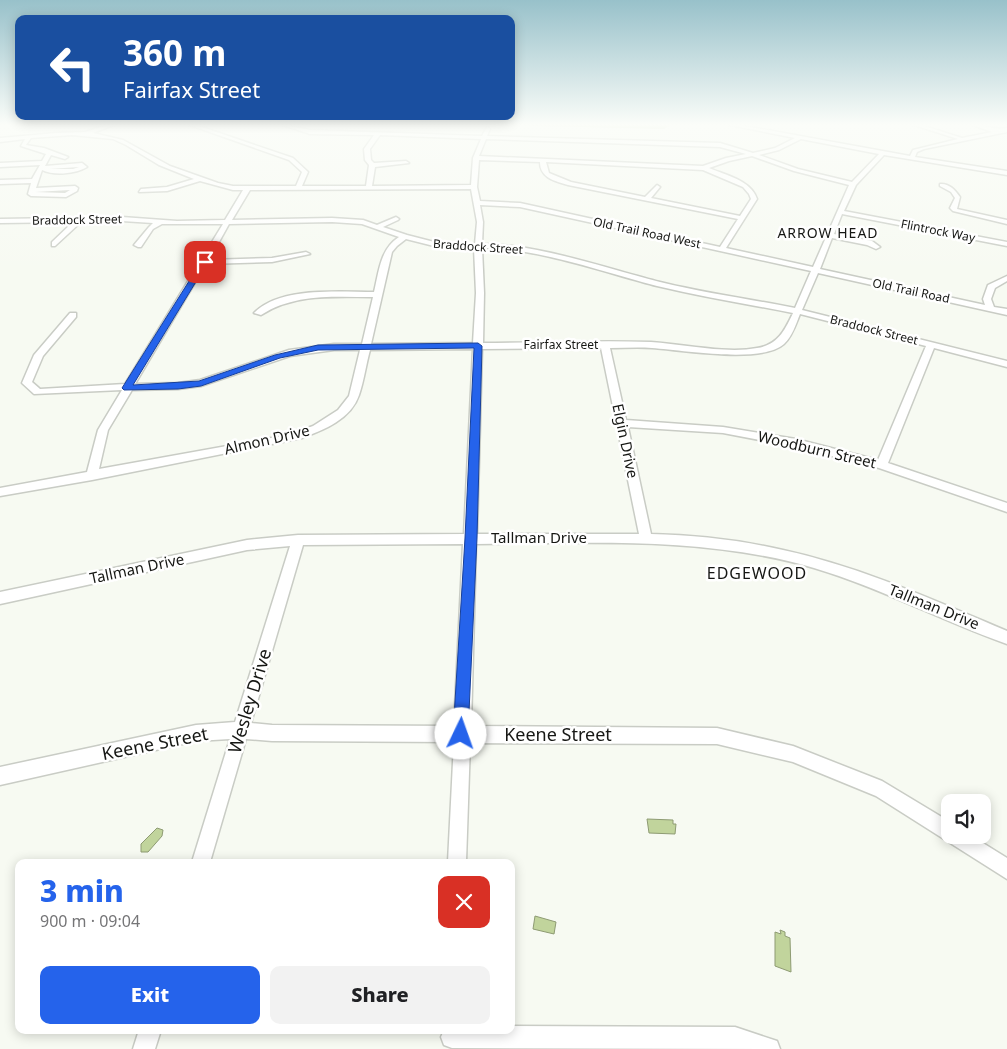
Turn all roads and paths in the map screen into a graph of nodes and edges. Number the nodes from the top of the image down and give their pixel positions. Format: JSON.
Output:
{"nodes":[{"id":1,"x":39,"y":173,"type":"edge"},
{"id":2,"x":183,"y":173,"type":"edge"},
{"id":3,"x":304,"y":173,"type":"edge"},
{"id":4,"x":371,"y":173,"type":"edge"},
{"id":5,"x":475,"y":173,"type":"edge"},
{"id":6,"x":544,"y":173,"type":"edge"},
{"id":7,"x":715,"y":173,"type":"edge"},
{"id":8,"x":808,"y":173,"type":"edge"},
{"id":9,"x":864,"y":173,"type":"edge"},
{"id":10,"x":35,"y":180,"type":"junction"},
{"id":11,"x":202,"y":180,"type":"junction"},
{"id":12,"x":0,"y":182,"type":"edge"},
{"id":13,"x":853,"y":184,"type":"junction"},
{"id":14,"x":942,"y":185,"type":"dead end"},
{"id":15,"x":474,"y":187,"type":"junction"},
{"id":16,"x":657,"y":187,"type":"dead end"},
{"id":17,"x":298,"y":188,"type":"junction"},
{"id":18,"x":370,"y":188,"type":"junction"},
{"id":19,"x":247,"y":189,"type":"junction"},
{"id":20,"x":141,"y":191,"type":"dead end"},
{"id":21,"x":33,"y":192,"type":"junction"},
{"id":22,"x":647,"y":199,"type":"junction"},
{"id":23,"x":478,"y":203,"type":"junction"},
{"id":24,"x":840,"y":212,"type":"junction"},
{"id":25,"x":741,"y":218,"type":"junction"},
{"id":26,"x":80,"y":219,"type":"junction"},
{"id":27,"x":396,"y":219,"type":"dead end"},
{"id":28,"x":0,"y":222,"type":"edge"},
{"id":29,"x":160,"y":222,"type":"junction"},
{"id":30,"x":228,"y":222,"type":"junction"},
{"id":31,"x":1007,"y":222,"type":"edge"},
{"id":32,"x":379,"y":226,"type":"junction"},
{"id":33,"x":830,"y":235,"type":"junction"},
{"id":34,"x":405,"y":237,"type":"junction"},
{"id":35,"x":55,"y":244,"type":"dead end"},
{"id":36,"x":1007,"y":244,"type":"edge"},
{"id":37,"x":138,"y":245,"type":"dead end"},
{"id":38,"x":478,"y":246,"type":"junction"},
{"id":39,"x":876,"y":247,"type":"dead end"},
{"id":40,"x":722,"y":250,"type":"junction"},
{"id":41,"x":306,"y":254,"type":"dead end"},
{"id":42,"x":205,"y":262,"type":"junction"},
{"id":43,"x":814,"y":270,"type":"junction"},
{"id":44,"x":1007,"y":278,"type":"edge"},
{"id":45,"x":378,"y":295,"type":"junction"},
{"id":46,"x":990,"y":308,"type":"junction"},
{"id":47,"x":797,"y":311,"type":"junction"},
{"id":48,"x":1007,"y":312,"type":"edge"},
{"id":49,"x":258,"y":313,"type":"dead end"},
{"id":50,"x":73,"y":315,"type":"dead end"},
{"id":51,"x":931,"y":344,"type":"junction"},
{"id":52,"x":605,"y":345,"type":"junction"},
{"id":53,"x":365,"y":346,"type":"junction"},
{"id":54,"x":478,"y":346,"type":"junction"},
{"id":55,"x":1007,"y":364,"type":"edge"},
{"id":56,"x":127,"y":388,"type":"junction"},
{"id":57,"x":621,"y":423,"type":"junction"},
{"id":58,"x":882,"y":465,"type":"junction"},
{"id":59,"x":92,"y":476,"type":"junction"},
{"id":60,"x":0,"y":492,"type":"edge"},
{"id":61,"x":1007,"y":508,"type":"edge"},
{"id":62,"x":471,"y":538,"type":"junction"},
{"id":63,"x":646,"y":538,"type":"junction"},
{"id":64,"x":298,"y":540,"type":"junction"},
{"id":65,"x":0,"y":598,"type":"edge"},
{"id":66,"x":1007,"y":638,"type":"edge"},
{"id":67,"x":241,"y":730,"type":"junction"},
{"id":68,"x":461,"y":734,"type":"junction"},
{"id":69,"x":0,"y":776,"type":"edge"},
{"id":70,"x":941,"y":828,"type":"edge"},
{"id":71,"x":967,"y":844,"type":"edge"},
{"id":72,"x":202,"y":859,"type":"edge"},
{"id":73,"x":457,"y":859,"type":"edge"},
{"id":74,"x":1007,"y":869,"type":"edge"},
{"id":75,"x":149,"y":1034,"type":"edge"},
{"id":76,"x":452,"y":1039,"type":"edge"},
{"id":77,"x":144,"y":1049,"type":"edge"},
{"id":78,"x":770,"y":1049,"type":"edge"}],
"edges":[{"from":1,"to":10,"type":"street"},
{"from":2,"to":11,"type":"street"},
{"from":3,"to":17,"type":"street"},
{"from":4,"to":18,"type":"street"},
{"from":5,"to":15,"type":"street"},
{"from":6,"to":22,"type":"street"},
{"from":7,"to":25,"type":"street"},
{"from":8,"to":13,"type":"street"},
{"from":9,"to":13,"type":"street","name":"Fairfax Street"},
{"from":10,"to":12,"type":"street"},
{"from":10,"to":21,"type":"street"},
{"from":11,"to":19,"type":"street"},
{"from":11,"to":20,"type":"street"},
{"from":13,"to":24,"type":"street","name":"Fairfax Street"},
{"from":14,"to":31,"type":"street"},
{"from":15,"to":18,"type":"street"},
{"from":15,"to":23,"type":"street"},
{"from":16,"to":22,"type":"street"},
{"from":17,"to":18,"type":"street"},
{"from":17,"to":19,"type":"street"},
{"from":19,"to":30,"type":"street"},
{"from":21,"to":21,"type":"street"},
{"from":22,"to":25,"type":"street"},
{"from":23,"to":38,"type":"street"},
{"from":23,"to":40,"type":"street","name":"Old Trail Road West"},
{"from":24,"to":33,"type":"street","name":"Fairfax Street"},
{"from":24,"to":36,"type":"street","name":"Flintrock Way"},
{"from":25,"to":40,"type":"street"},
{"from":26,"to":28,"type":"street","name":"Braddock Street"},
{"from":26,"to":29,"type":"street","name":"Braddock Street"},
{"from":26,"to":35,"type":"street"},
{"from":27,"to":32,"type":"street"},
{"from":29,"to":30,"type":"street","name":"Braddock Street"},
{"from":29,"to":37,"type":"street"},
{"from":30,"to":32,"type":"street","name":"Braddock Street"},
{"from":30,"to":42,"type":"street"},
{"from":32,"to":34,"type":"street","name":"Braddock Street"},
{"from":33,"to":39,"type":"street"},
{"from":33,"to":43,"type":"street","name":"Fairfax Street"},
{"from":34,"to":38,"type":"street","name":"Braddock Street"},
{"from":34,"to":45,"type":"street","name":"Almon Drive"},
{"from":38,"to":47,"type":"street","name":"Braddock Street"},
{"from":38,"to":54,"type":"street"},
{"from":40,"to":43,"type":"street","name":"Old Trail Road West"},
{"from":41,"to":42,"type":"street"},
{"from":42,"to":56,"type":"street"},
{"from":43,"to":46,"type":"street","name":"Old Trail Road"},
{"from":43,"to":47,"type":"street","name":"Fairfax Street"},
{"from":44,"to":46,"type":"street"},
{"from":45,"to":49,"type":"street"},
{"from":45,"to":53,"type":"street","name":"Almon Drive"},
{"from":46,"to":48,"type":"street","name":"Old Trail Road"},
{"from":47,"to":51,"type":"street","name":"Braddock Street"},
{"from":47,"to":52,"type":"street","name":"Fairfax Street"},
{"from":50,"to":56,"type":"street","name":"Fairfax Street"},
{"from":51,"to":55,"type":"street","name":"Braddock Street"},
{"from":51,"to":58,"type":"street"},
{"from":52,"to":54,"type":"street","name":"Fairfax Street"},
{"from":52,"to":57,"type":"street","name":"Elgin Drive"},
{"from":53,"to":54,"type":"street","name":"Fairfax Street"},
{"from":53,"to":56,"type":"street","name":"Fairfax Street"},
{"from":53,"to":59,"type":"street","name":"Almon Drive"},
{"from":54,"to":62,"type":"street"},
{"from":56,"to":59,"type":"street"},
{"from":57,"to":58,"type":"street","name":"Woodburn Street"},
{"from":57,"to":63,"type":"street","name":"Elgin Drive"},
{"from":58,"to":61,"type":"street","name":"Woodburn Street"},
{"from":59,"to":60,"type":"street","name":"Almon Drive"},
{"from":62,"to":63,"type":"street","name":"Tallman Drive"},
{"from":62,"to":64,"type":"street","name":"Tallman Drive"},
{"from":62,"to":68,"type":"street"},
{"from":63,"to":66,"type":"street","name":"Tallman Drive"},
{"from":64,"to":65,"type":"street","name":"Tallman Drive"},
{"from":64,"to":67,"type":"street","name":"Wesley Drive"},
{"from":67,"to":68,"type":"street","name":"Keene Street"},
{"from":67,"to":69,"type":"street","name":"Keene Street"},
{"from":67,"to":72,"type":"street","name":"Wesley Drive"},
{"from":68,"to":70,"type":"street","name":"Keene Street"},
{"from":68,"to":73,"type":"street"},
{"from":71,"to":74,"type":"street","name":"Keene Street"},
{"from":75,"to":77,"type":"street"},
{"from":76,"to":78,"type":"street"}]}
